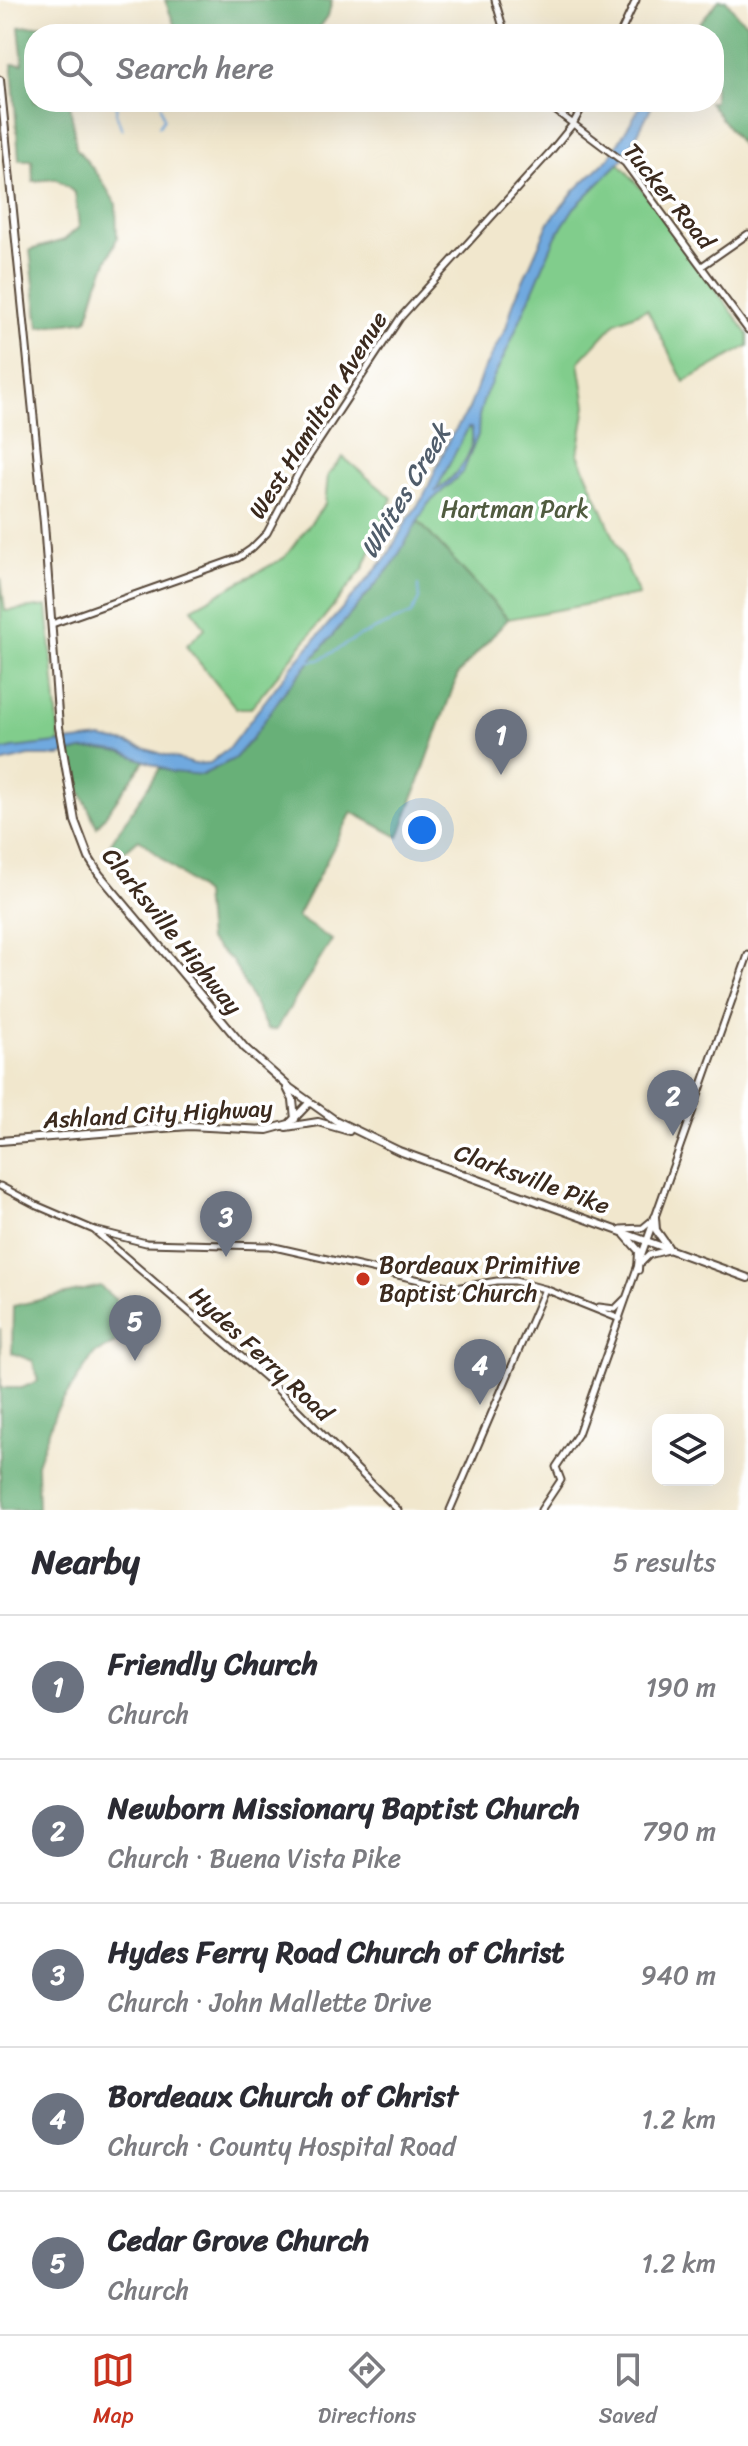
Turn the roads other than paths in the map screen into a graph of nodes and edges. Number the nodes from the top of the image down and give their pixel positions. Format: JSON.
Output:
{"nodes":[{"id":1,"x":495,"y":0,"type":"edge"},
{"id":2,"x":636,"y":0,"type":"edge"},
{"id":3,"x":502,"y":24,"type":"edge"},
{"id":4,"x":625,"y":24,"type":"edge"},
{"id":5,"x":0,"y":80,"type":"edge"},
{"id":6,"x":557,"y":112,"type":"edge"},
{"id":7,"x":580,"y":112,"type":"edge"},
{"id":8,"x":573,"y":124,"type":"junction"},
{"id":9,"x":748,"y":234,"type":"edge"},
{"id":10,"x":702,"y":266,"type":"junction"},
{"id":11,"x":748,"y":330,"type":"edge"},
{"id":12,"x":52,"y":624,"type":"junction"},
{"id":13,"x":748,"y":955,"type":"edge"},
{"id":14,"x":285,"y":1084,"type":"junction"},
{"id":15,"x":309,"y":1103,"type":"junction"},
{"id":16,"x":295,"y":1119,"type":"junction"},
{"id":17,"x":283,"y":1127,"type":"junction"},
{"id":18,"x":362,"y":1134,"type":"junction"},
{"id":19,"x":0,"y":1141,"type":"edge"},
{"id":20,"x":0,"y":1186,"type":"edge"},
{"id":21,"x":655,"y":1217,"type":"junction"},
{"id":22,"x":616,"y":1229,"type":"junction"},
{"id":23,"x":96,"y":1230,"type":"junction"},
{"id":24,"x":648,"y":1241,"type":"junction"},
{"id":25,"x":671,"y":1250,"type":"junction"},
{"id":26,"x":638,"y":1270,"type":"junction"},
{"id":27,"x":748,"y":1278,"type":"edge"},
{"id":28,"x":545,"y":1289,"type":"junction"},
{"id":29,"x":559,"y":1294,"type":"junction"},
{"id":30,"x":630,"y":1294,"type":"junction"},
{"id":31,"x":540,"y":1301,"type":"junction"},
{"id":32,"x":590,"y":1306,"type":"junction"},
{"id":33,"x":620,"y":1319,"type":"junction"},
{"id":34,"x":398,"y":1510,"type":"edge"},
{"id":35,"x":450,"y":1510,"type":"edge"},
{"id":36,"x":541,"y":1510,"type":"edge"}],
"edges":[{"from":1,"to":3,"type":"street"},
{"from":2,"to":4,"type":"street"},
{"from":5,"to":12,"type":"main road","name":"Clarksville Highway"},
{"from":6,"to":8,"type":"street","name":"Tucker Road"},
{"from":7,"to":8,"type":"street","name":"West Hamilton Avenue"},
{"from":8,"to":10,"type":"street","name":"Tucker Road"},
{"from":8,"to":12,"type":"street","name":"West Hamilton Avenue"},
{"from":9,"to":10,"type":"street"},
{"from":10,"to":11,"type":"street","name":"Tucker Road"},
{"from":12,"to":14,"type":"main road","name":"Clarksville Highway"},
{"from":13,"to":21,"type":"street"},
{"from":14,"to":15,"type":"main road","name":"Clarksville Highway"},
{"from":14,"to":16,"type":"main road"},
{"from":15,"to":16,"type":"main road","name":"Ashland City Highway"},
{"from":15,"to":18,"type":"main road","name":"Clarksville Pike"},
{"from":16,"to":17,"type":"main road","name":"Ashland City Highway"},
{"from":17,"to":18,"type":"main road"},
{"from":17,"to":19,"type":"main road","name":"Ashland City Highway"},
{"from":18,"to":22,"type":"main road","name":"Clarksville Pike"},
{"from":20,"to":23,"type":"street"},
{"from":21,"to":22,"type":"street"},
{"from":21,"to":24,"type":"street"},
{"from":21,"to":25,"type":"main road"},
{"from":22,"to":24,"type":"main road","name":"Clarksville Pike"},
{"from":22,"to":26,"type":"main road"},
{"from":23,"to":28,"type":"street"},
{"from":23,"to":34,"type":"street","name":"Hydes Ferry Road"},
{"from":24,"to":25,"type":"main road","name":"Clarksville Pike"},
{"from":24,"to":26,"type":"street"},
{"from":25,"to":26,"type":"street"},
{"from":25,"to":27,"type":"main road","name":"Clarksville Pike"},
{"from":26,"to":30,"type":"street"},
{"from":28,"to":29,"type":"street"},
{"from":28,"to":31,"type":"street"},
{"from":29,"to":31,"type":"street"},
{"from":29,"to":32,"type":"street"},
{"from":30,"to":32,"type":"street"},
{"from":30,"to":33,"type":"street"},
{"from":31,"to":35,"type":"street"},
{"from":32,"to":33,"type":"street"},
{"from":33,"to":36,"type":"street"}]}
